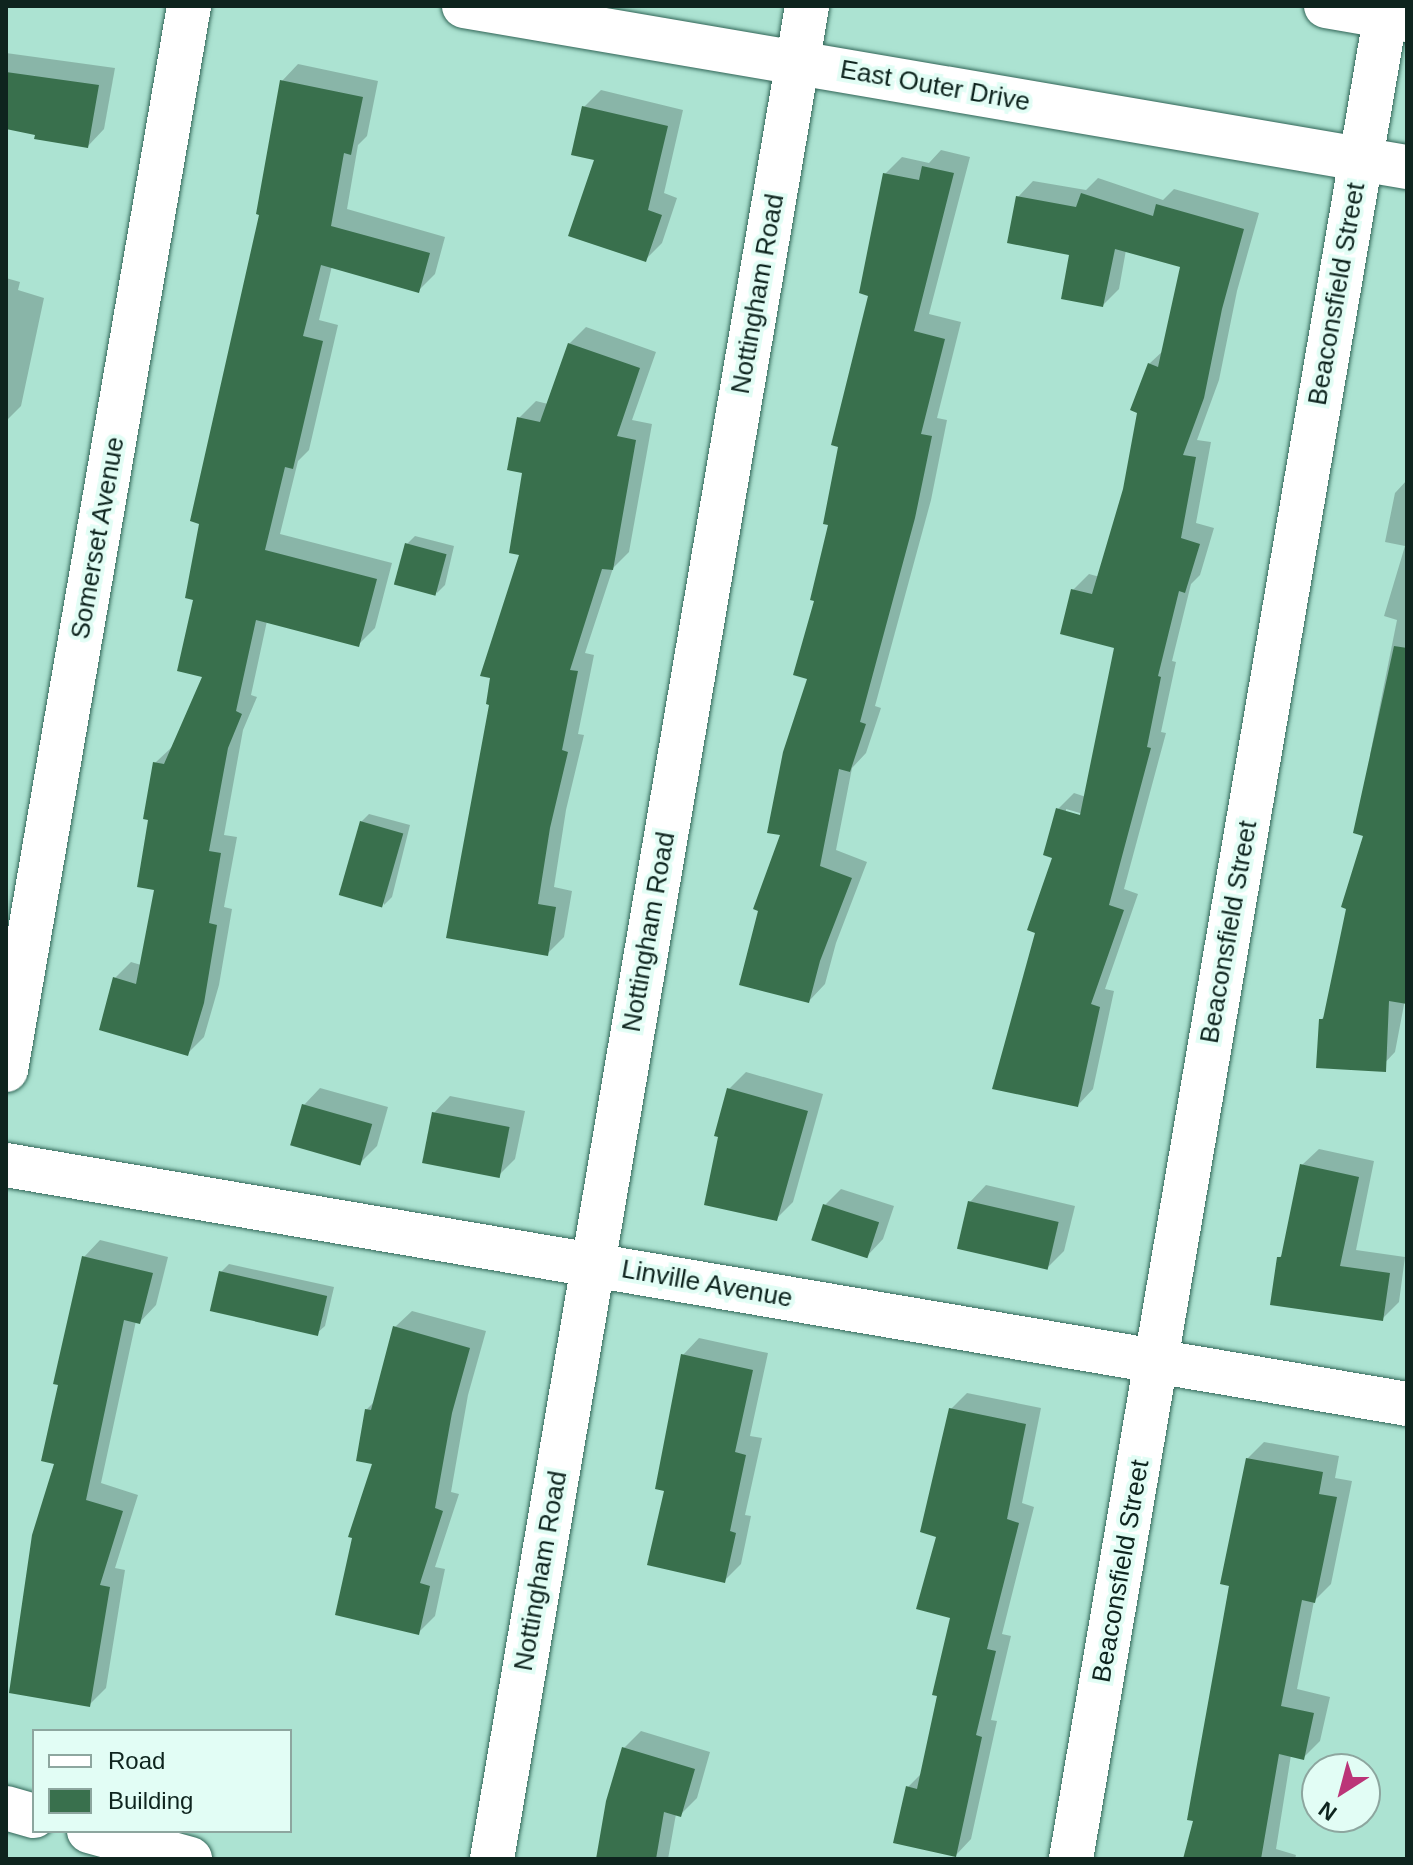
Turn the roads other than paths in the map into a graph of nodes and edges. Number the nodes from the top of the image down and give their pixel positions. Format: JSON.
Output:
{"nodes":[{"id":1,"x":189,"y":6,"type":"edge"},
{"id":2,"x":464,"y":6,"type":"edge"},
{"id":3,"x":807,"y":6,"type":"edge"},
{"id":4,"x":1326,"y":6,"type":"edge"},
{"id":5,"x":1393,"y":14,"type":"edge"},
{"id":6,"x":797,"y":63,"type":"junction"},
{"id":7,"x":1360,"y":159,"type":"junction"},
{"id":8,"x":1407,"y":167,"type":"edge"},
{"id":9,"x":6,"y":1070,"type":"edge"},
{"id":10,"x":6,"y":1165,"type":"edge"},
{"id":11,"x":593,"y":1264,"type":"junction"},
{"id":12,"x":1156,"y":1361,"type":"junction"},
{"id":13,"x":1407,"y":1404,"type":"edge"},
{"id":14,"x":6,"y":1808,"type":"edge"},
{"id":15,"x":32,"y":1815,"type":"edge"},
{"id":16,"x":96,"y":1833,"type":"edge"},
{"id":17,"x":190,"y":1859,"type":"edge"},
{"id":18,"x":492,"y":1859,"type":"edge"},
{"id":19,"x":1071,"y":1859,"type":"edge"}],
"edges":[{"from":1,"to":9,"type":"street","name":"Somerset Avenue"},
{"from":2,"to":6,"type":"street","name":"East Outer Drive"},
{"from":3,"to":6,"type":"street","name":"Nottingham Road"},
{"from":4,"to":5,"type":"street"},
{"from":5,"to":7,"type":"street","name":"Beaconsfield Street"},
{"from":6,"to":7,"type":"street","name":"East Outer Drive"},
{"from":6,"to":11,"type":"street","name":"Nottingham Road"},
{"from":7,"to":8,"type":"street","name":"East Outer Drive"},
{"from":7,"to":12,"type":"street","name":"Beaconsfield Street"},
{"from":10,"to":11,"type":"street","name":"Linville Avenue"},
{"from":11,"to":12,"type":"street","name":"Linville Avenue"},
{"from":11,"to":18,"type":"street","name":"Nottingham Road"},
{"from":12,"to":13,"type":"street","name":"Linville Avenue"},
{"from":12,"to":19,"type":"street","name":"Beaconsfield Street"},
{"from":14,"to":15,"type":"street"},
{"from":16,"to":17,"type":"street"}]}
